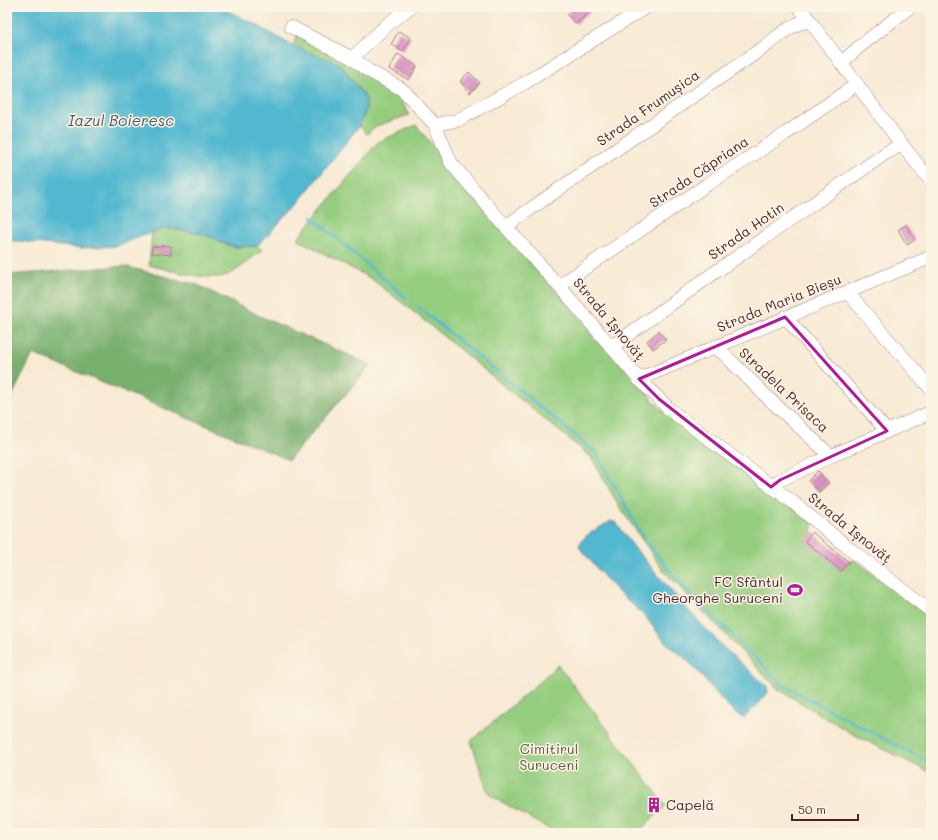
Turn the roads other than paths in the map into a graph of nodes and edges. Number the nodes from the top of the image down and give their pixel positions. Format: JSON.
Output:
{"nodes":[{"id":1,"x":410,"y":7,"type":"edge"},
{"id":2,"x":646,"y":7,"type":"edge"},
{"id":3,"x":799,"y":7,"type":"edge"},
{"id":4,"x":910,"y":7,"type":"edge"},
{"id":5,"x":810,"y":21,"type":"junction"},
{"id":6,"x":291,"y":27,"type":"dead end"},
{"id":7,"x":352,"y":58,"type":"junction"},
{"id":8,"x":841,"y":63,"type":"junction"},
{"id":9,"x":857,"y":84,"type":"junction"},
{"id":10,"x":435,"y":124,"type":"junction"},
{"id":11,"x":901,"y":144,"type":"junction"},
{"id":12,"x":928,"y":173,"type":"edge"},
{"id":13,"x":506,"y":227,"type":"junction"},
{"id":14,"x":931,"y":257,"type":"edge"},
{"id":15,"x":559,"y":286,"type":"junction"},
{"id":16,"x":847,"y":292,"type":"junction"},
{"id":17,"x":785,"y":317,"type":"junction"},
{"id":18,"x":716,"y":346,"type":"junction"},
{"id":19,"x":611,"y":347,"type":"junction"},
{"id":20,"x":639,"y":379,"type":"junction"},
{"id":21,"x":931,"y":389,"type":"edge"},
{"id":22,"x":931,"y":412,"type":"edge"},
{"id":23,"x":887,"y":431,"type":"junction"},
{"id":24,"x":831,"y":456,"type":"junction"},
{"id":25,"x":772,"y":487,"type":"junction"},
{"id":26,"x":931,"y":611,"type":"edge"}],
"edges":[{"from":1,"to":7,"type":"street"},
{"from":2,"to":10,"type":"street"},
{"from":3,"to":5,"type":"street"},
{"from":4,"to":8,"type":"street"},
{"from":5,"to":8,"type":"street"},
{"from":5,"to":13,"type":"street","name":"Strada Frumușica"},
{"from":6,"to":7,"type":"street","name":"Strada Ișnovăț"},
{"from":7,"to":10,"type":"street","name":"Strada Ișnovăț"},
{"from":8,"to":9,"type":"street"},
{"from":9,"to":11,"type":"street"},
{"from":9,"to":15,"type":"street","name":"Strada Căpriana"},
{"from":10,"to":13,"type":"street","name":"Strada Ișnovăț"},
{"from":11,"to":12,"type":"street"},
{"from":11,"to":19,"type":"street","name":"Strada Hotin"},
{"from":13,"to":15,"type":"street","name":"Strada Ișnovăț"},
{"from":14,"to":16,"type":"street","name":"Strada Maria Bieșu"},
{"from":15,"to":19,"type":"street","name":"Strada Ișnovăț"},
{"from":16,"to":17,"type":"street","name":"Strada Maria Bieșu"},
{"from":16,"to":21,"type":"street"},
{"from":17,"to":18,"type":"street","name":"Strada Maria Bieșu"},
{"from":17,"to":23,"type":"street"},
{"from":18,"to":20,"type":"street","name":"Strada Maria Bieșu"},
{"from":18,"to":24,"type":"street","name":"Stradela Prisaca"},
{"from":19,"to":20,"type":"street","name":"Strada Ișnovăț"},
{"from":20,"to":25,"type":"street","name":"Strada Ișnovăț"},
{"from":22,"to":23,"type":"street"},
{"from":23,"to":24,"type":"street"},
{"from":24,"to":25,"type":"street"},
{"from":25,"to":26,"type":"street","name":"Strada Ișnovăț"}]}
